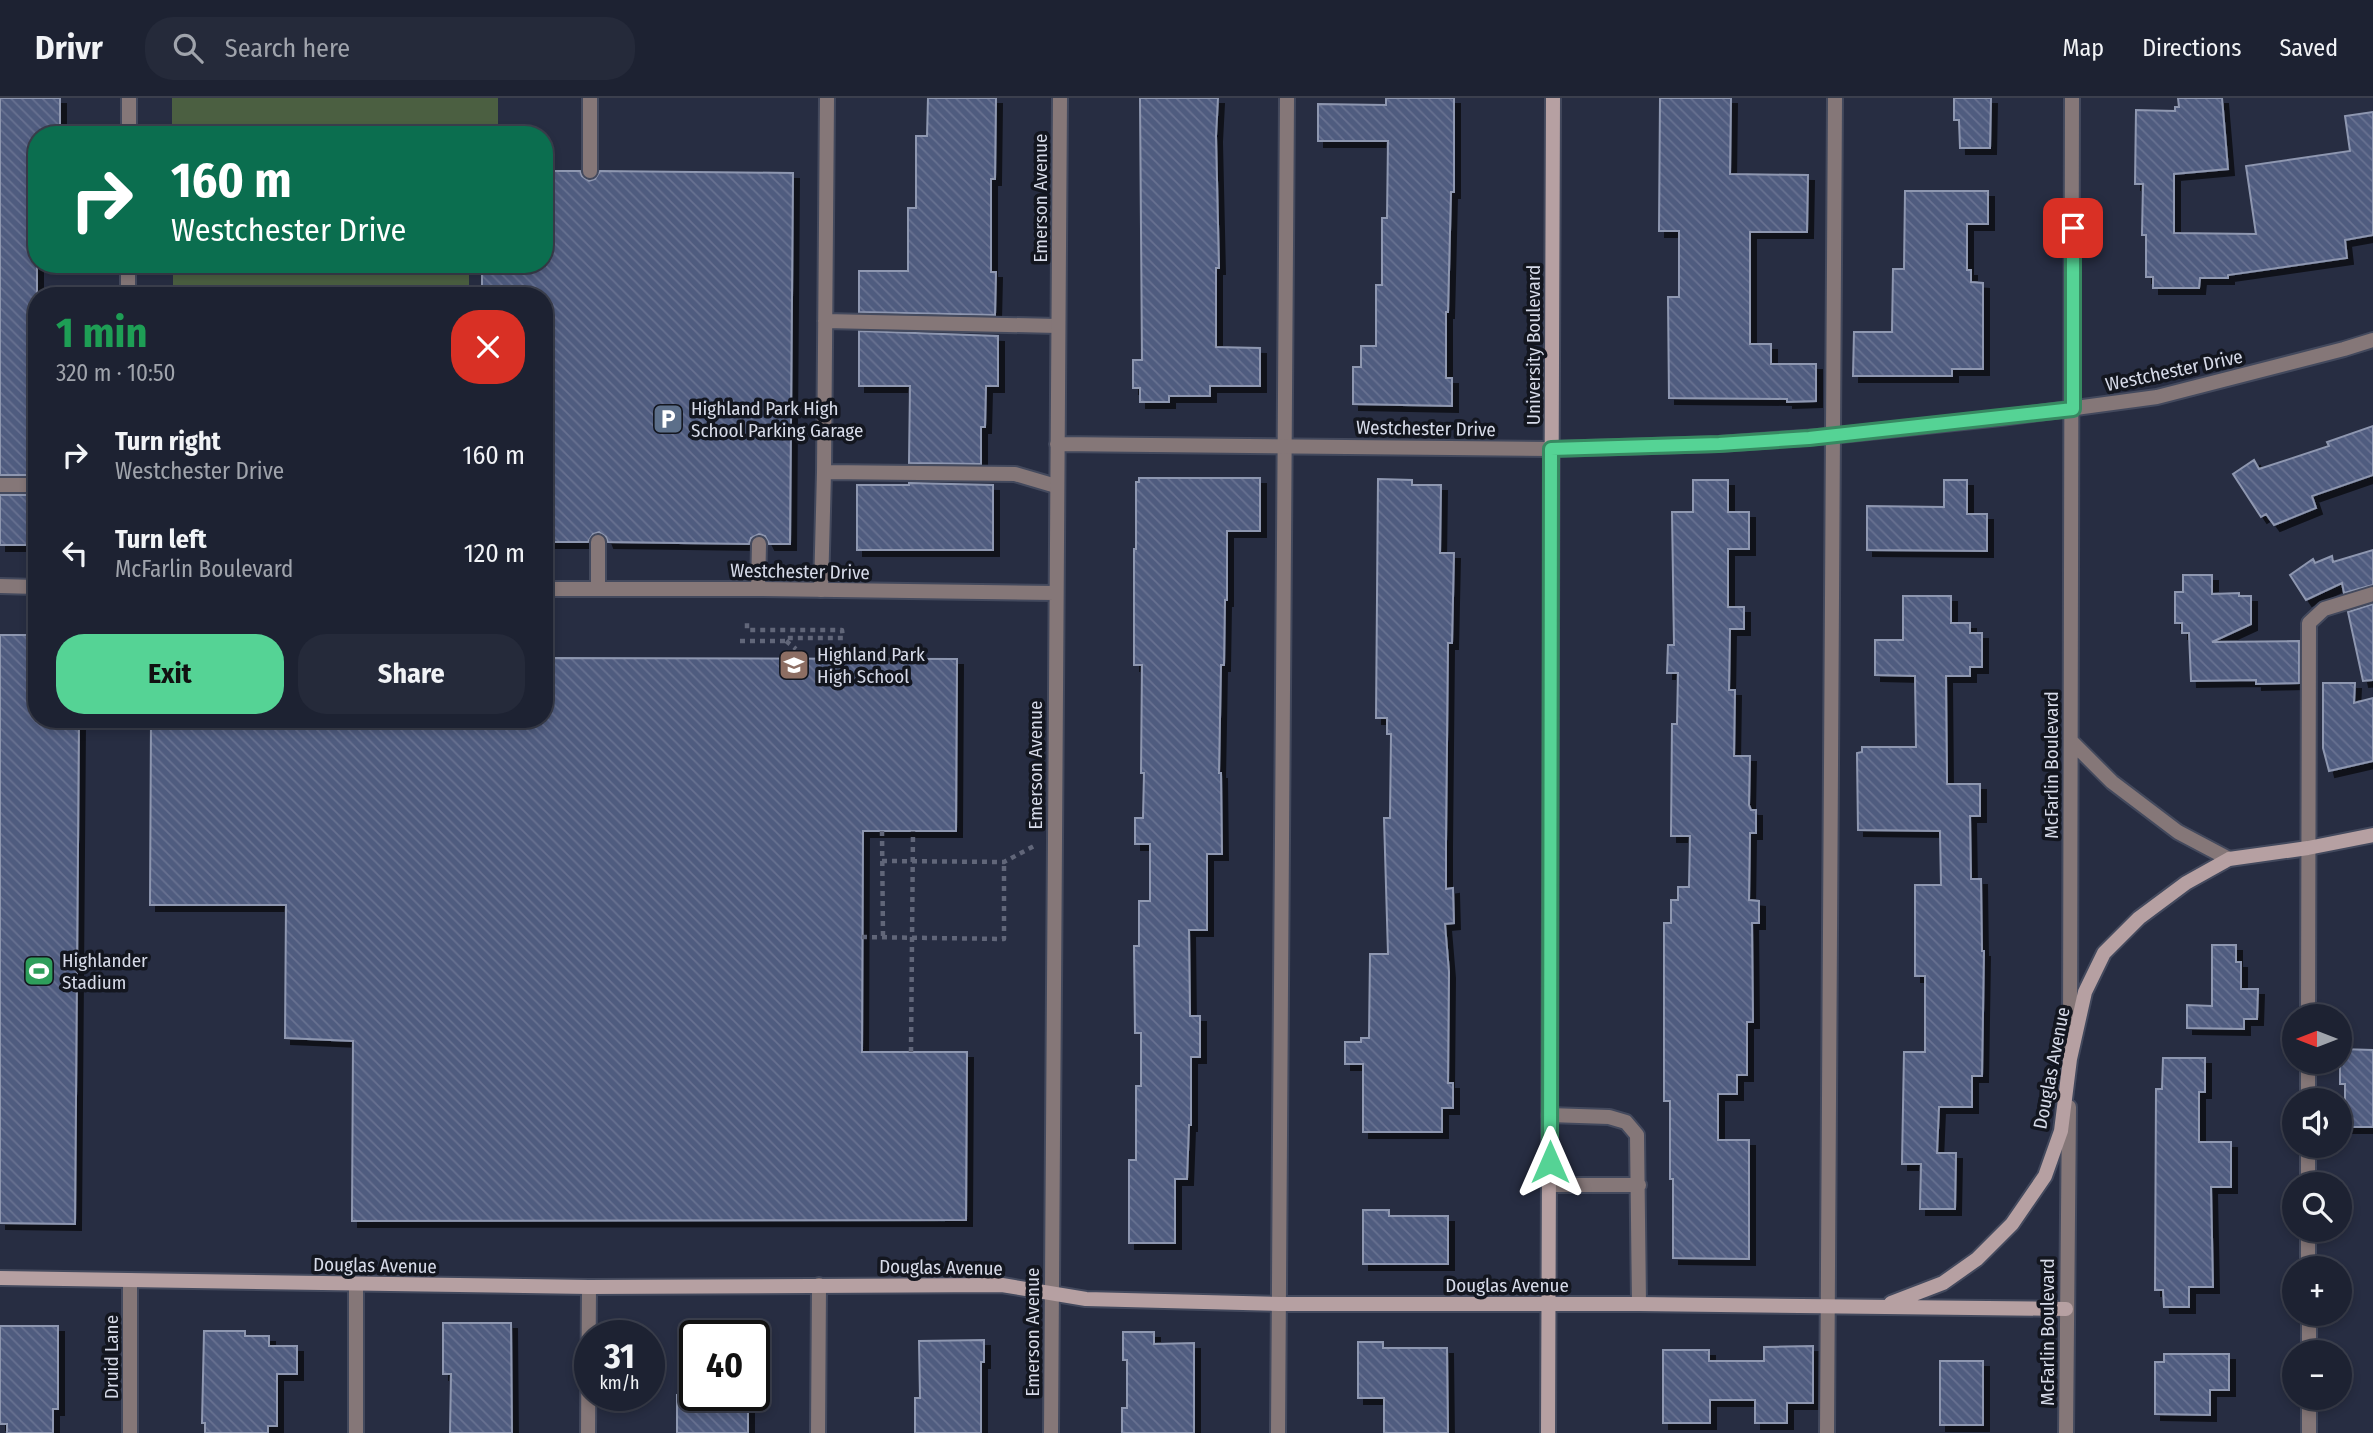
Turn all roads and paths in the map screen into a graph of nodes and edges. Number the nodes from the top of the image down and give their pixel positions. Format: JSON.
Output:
{"nodes":[{"id":1,"x":129,"y":98,"type":"edge"},
{"id":2,"x":590,"y":98,"type":"edge"},
{"id":3,"x":827,"y":98,"type":"edge"},
{"id":4,"x":1059,"y":98,"type":"edge"},
{"id":5,"x":1287,"y":98,"type":"edge"},
{"id":6,"x":1553,"y":98,"type":"edge"},
{"id":7,"x":1835,"y":98,"type":"edge"},
{"id":8,"x":2073,"y":98,"type":"edge"},
{"id":9,"x":129,"y":126,"type":"edge"},
{"id":10,"x":590,"y":171,"type":"dead end"},
{"id":11,"x":825,"y":321,"type":"junction"},
{"id":12,"x":1058,"y":326,"type":"junction"},
{"id":13,"x":2373,"y":340,"type":"edge"},
{"id":14,"x":2073,"y":409,"type":"junction"},
{"id":15,"x":1832,"y":436,"type":"junction"},
{"id":16,"x":1057,"y":444,"type":"junction"},
{"id":17,"x":1283,"y":446,"type":"junction"},
{"id":18,"x":1551,"y":449,"type":"junction"},
{"id":19,"x":824,"y":472,"type":"junction"},
{"id":20,"x":0,"y":485,"type":"edge"},
{"id":21,"x":28,"y":485,"type":"edge"},
{"id":22,"x":1056,"y":486,"type":"junction"},
{"id":23,"x":598,"y":542,"type":"dead end"},
{"id":24,"x":759,"y":544,"type":"dead end"},
{"id":25,"x":0,"y":586,"type":"edge"},
{"id":26,"x":28,"y":587,"type":"edge"},
{"id":27,"x":553,"y":589,"type":"edge"},
{"id":28,"x":598,"y":589,"type":"junction"},
{"id":29,"x":758,"y":589,"type":"junction"},
{"id":30,"x":821,"y":590,"type":"junction"},
{"id":31,"x":1055,"y":593,"type":"junction"},
{"id":32,"x":2373,"y":594,"type":"edge"},
{"id":33,"x":747,"y":621,"type":"dead end"},
{"id":34,"x":740,"y":641,"type":"dead end"},
{"id":35,"x":786,"y":641,"type":"junction"},
{"id":36,"x":796,"y":649,"type":"dead end"},
{"id":37,"x":2071,"y":741,"type":"junction"},
{"id":38,"x":882,"y":831,"type":"dead end"},
{"id":39,"x":913,"y":831,"type":"dead end"},
{"id":40,"x":2373,"y":835,"type":"edge"},
{"id":41,"x":2308,"y":848,"type":"junction"},
{"id":42,"x":2229,"y":859,"type":"junction"},
{"id":43,"x":882,"y":860,"type":"junction"},
{"id":44,"x":914,"y":860,"type":"junction"},
{"id":45,"x":862,"y":937,"type":"dead end"},
{"id":46,"x":883,"y":937,"type":"junction"},
{"id":47,"x":912,"y":937,"type":"junction"},
{"id":48,"x":2308,"y":1004,"type":"edge"},
{"id":49,"x":911,"y":1052,"type":"dead end"},
{"id":50,"x":2070,"y":1059,"type":"junction"},
{"id":51,"x":1549,"y":1115,"type":"junction"},
{"id":52,"x":1550,"y":1185,"type":"junction"},
{"id":53,"x":1639,"y":1185,"type":"junction"},
{"id":54,"x":0,"y":1279,"type":"edge"},
{"id":55,"x":130,"y":1280,"type":"junction"},
{"id":56,"x":356,"y":1283,"type":"junction"},
{"id":57,"x":819,"y":1285,"type":"junction"},
{"id":58,"x":589,"y":1287,"type":"junction"},
{"id":59,"x":1052,"y":1292,"type":"junction"},
{"id":60,"x":1279,"y":1304,"type":"junction"},
{"id":61,"x":1639,"y":1304,"type":"junction"},
{"id":62,"x":1550,"y":1305,"type":"junction"},
{"id":63,"x":1828,"y":1305,"type":"junction"},
{"id":64,"x":1881,"y":1306,"type":"junction"},
{"id":65,"x":2066,"y":1310,"type":"junction"},
{"id":66,"x":2309,"y":1410,"type":"edge"},
{"id":67,"x":130,"y":1433,"type":"edge"},
{"id":68,"x":356,"y":1433,"type":"edge"},
{"id":69,"x":588,"y":1433,"type":"edge"},
{"id":70,"x":818,"y":1433,"type":"edge"},
{"id":71,"x":1051,"y":1433,"type":"edge"},
{"id":72,"x":1278,"y":1433,"type":"edge"},
{"id":73,"x":1548,"y":1433,"type":"edge"},
{"id":74,"x":1826,"y":1433,"type":"edge"},
{"id":75,"x":2066,"y":1433,"type":"edge"},
{"id":76,"x":2309,"y":1433,"type":"edge"}],
"edges":[{"from":1,"to":9,"type":"street"},
{"from":2,"to":10,"type":"street"},
{"from":3,"to":11,"type":"street"},
{"from":4,"to":12,"type":"street","name":"Emerson Avenue"},
{"from":5,"to":17,"type":"street"},
{"from":6,"to":18,"type":"street","name":"University Boulevard"},
{"from":7,"to":15,"type":"street"},
{"from":8,"to":14,"type":"street","name":"McFarlin Boulevard"},
{"from":11,"to":12,"type":"street"},
{"from":11,"to":19,"type":"street"},
{"from":12,"to":16,"type":"street","name":"Emerson Avenue"},
{"from":13,"to":14,"type":"street","name":"Westchester Drive"},
{"from":14,"to":15,"type":"street","name":"Westchester Drive"},
{"from":14,"to":37,"type":"street","name":"McFarlin Boulevard"},
{"from":15,"to":18,"type":"street","name":"Westchester Drive"},
{"from":15,"to":63,"type":"street"},
{"from":16,"to":17,"type":"street","name":"Westchester Drive"},
{"from":16,"to":22,"type":"street","name":"Emerson Avenue"},
{"from":17,"to":18,"type":"street","name":"Westchester Drive"},
{"from":17,"to":60,"type":"street"},
{"from":18,"to":51,"type":"street","name":"University Boulevard"},
{"from":19,"to":22,"type":"street"},
{"from":19,"to":30,"type":"street"},
{"from":20,"to":21,"type":"street"},
{"from":22,"to":31,"type":"street","name":"Emerson Avenue"},
{"from":23,"to":28,"type":"street"},
{"from":24,"to":29,"type":"street"},
{"from":25,"to":26,"type":"street"},
{"from":27,"to":28,"type":"street","name":"Westchester Drive"},
{"from":28,"to":29,"type":"street","name":"Westchester Drive"},
{"from":29,"to":30,"type":"street","name":"Westchester Drive"},
{"from":30,"to":31,"type":"street","name":"Westchester Drive"},
{"from":31,"to":59,"type":"street","name":"Emerson Avenue"},
{"from":32,"to":41,"type":"street"},
{"from":33,"to":35,"type":"path"},
{"from":34,"to":35,"type":"path"},
{"from":35,"to":36,"type":"path"},
{"from":37,"to":42,"type":"street"},
{"from":37,"to":50,"type":"street","name":"McFarlin Boulevard"},
{"from":38,"to":43,"type":"path"},
{"from":39,"to":44,"type":"path"},
{"from":40,"to":41,"type":"street","name":"Douglas Avenue"},
{"from":41,"to":42,"type":"street","name":"Douglas Avenue"},
{"from":41,"to":48,"type":"street"},
{"from":42,"to":50,"type":"street","name":"Douglas Avenue"},
{"from":43,"to":44,"type":"path"},
{"from":43,"to":46,"type":"path"},
{"from":44,"to":47,"type":"path"},
{"from":44,"to":47,"type":"path"},
{"from":45,"to":46,"type":"path"},
{"from":46,"to":47,"type":"path"},
{"from":47,"to":49,"type":"path"},
{"from":50,"to":64,"type":"street","name":"Douglas Avenue"},
{"from":50,"to":65,"type":"street","name":"McFarlin Boulevard"},
{"from":51,"to":52,"type":"street","name":"University Boulevard"},
{"from":51,"to":53,"type":"street"},
{"from":52,"to":53,"type":"street"},
{"from":52,"to":62,"type":"street","name":"University Boulevard"},
{"from":53,"to":61,"type":"street"},
{"from":54,"to":55,"type":"street","name":"Douglas Avenue"},
{"from":55,"to":56,"type":"street","name":"Douglas Avenue"},
{"from":55,"to":67,"type":"street","name":"Druid Lane"},
{"from":56,"to":58,"type":"street","name":"Douglas Avenue"},
{"from":56,"to":68,"type":"street"},
{"from":57,"to":58,"type":"street","name":"Douglas Avenue"},
{"from":57,"to":59,"type":"street","name":"Douglas Avenue"},
{"from":57,"to":70,"type":"street"},
{"from":58,"to":69,"type":"street"},
{"from":59,"to":60,"type":"street","name":"Douglas Avenue"},
{"from":59,"to":71,"type":"street","name":"Emerson Avenue"},
{"from":60,"to":62,"type":"street","name":"Douglas Avenue"},
{"from":60,"to":72,"type":"street"},
{"from":61,"to":62,"type":"street","name":"Douglas Avenue"},
{"from":61,"to":63,"type":"street","name":"Douglas Avenue"},
{"from":62,"to":73,"type":"street","name":"University Boulevard"},
{"from":63,"to":64,"type":"street","name":"Douglas Avenue"},
{"from":63,"to":74,"type":"street"},
{"from":64,"to":65,"type":"street","name":"Douglas Avenue"},
{"from":65,"to":75,"type":"street","name":"McFarlin Boulevard"},
{"from":66,"to":76,"type":"street"}]}
